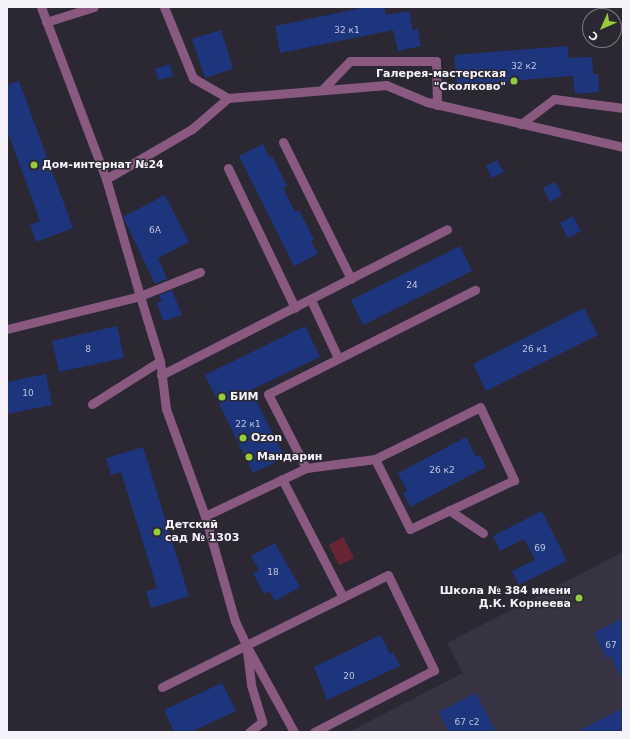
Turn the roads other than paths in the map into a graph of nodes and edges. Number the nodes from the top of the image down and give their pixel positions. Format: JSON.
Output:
{"nodes":[{"id":1,"x":41,"y":7,"type":"edge"},
{"id":2,"x":94,"y":7,"type":"edge"},
{"id":3,"x":164,"y":7,"type":"edge"},
{"id":4,"x":46,"y":22,"type":"junction"},
{"id":5,"x":322,"y":90,"type":"junction"},
{"id":6,"x":228,"y":98,"type":"junction"},
{"id":7,"x":437,"y":105,"type":"junction"},
{"id":8,"x":623,"y":108,"type":"edge"},
{"id":9,"x":521,"y":124,"type":"junction"},
{"id":10,"x":283,"y":142,"type":"dead end"},
{"id":11,"x":623,"y":147,"type":"edge"},
{"id":12,"x":228,"y":168,"type":"dead end"},
{"id":13,"x":106,"y":179,"type":"junction"},
{"id":14,"x":447,"y":229,"type":"dead end"},
{"id":15,"x":200,"y":272,"type":"dead end"},
{"id":16,"x":351,"y":279,"type":"junction"},
{"id":17,"x":475,"y":290,"type":"dead end"},
{"id":18,"x":140,"y":296,"type":"junction"},
{"id":19,"x":311,"y":300,"type":"junction"},
{"id":20,"x":295,"y":308,"type":"junction"},
{"id":21,"x":7,"y":330,"type":"edge"},
{"id":22,"x":338,"y":358,"type":"junction"},
{"id":23,"x":160,"y":361,"type":"junction"},
{"id":24,"x":161,"y":375,"type":"junction"},
{"id":25,"x":92,"y":404,"type":"dead end"},
{"id":26,"x":375,"y":459,"type":"junction"},
{"id":27,"x":306,"y":468,"type":"junction"},
{"id":28,"x":282,"y":479,"type":"junction"},
{"id":29,"x":449,"y":510,"type":"junction"},
{"id":30,"x":205,"y":516,"type":"junction"},
{"id":31,"x":483,"y":532,"type":"dead end"},
{"id":32,"x":343,"y":597,"type":"junction"},
{"id":33,"x":246,"y":645,"type":"junction"},
{"id":34,"x":162,"y":687,"type":"dead end"},
{"id":35,"x":249,"y":732,"type":"edge"},
{"id":36,"x":294,"y":732,"type":"edge"},
{"id":37,"x":314,"y":732,"type":"edge"}],
"edges":[{"from":1,"to":4,"type":"lane"},
{"from":2,"to":4,"type":"lane"},
{"from":3,"to":6,"type":"lane"},
{"from":4,"to":13,"type":"lane"},
{"from":5,"to":6,"type":"lane"},
{"from":5,"to":7,"type":"lane"},
{"from":5,"to":7,"type":"lane"},
{"from":6,"to":13,"type":"lane"},
{"from":7,"to":9,"type":"lane"},
{"from":8,"to":9,"type":"lane"},
{"from":9,"to":11,"type":"lane"},
{"from":10,"to":16,"type":"lane"},
{"from":12,"to":20,"type":"lane"},
{"from":13,"to":18,"type":"lane"},
{"from":14,"to":16,"type":"lane"},
{"from":15,"to":18,"type":"lane"},
{"from":16,"to":19,"type":"lane"},
{"from":17,"to":22,"type":"lane"},
{"from":18,"to":21,"type":"lane"},
{"from":18,"to":23,"type":"lane"},
{"from":19,"to":20,"type":"lane"},
{"from":19,"to":22,"type":"lane"},
{"from":20,"to":24,"type":"lane"},
{"from":22,"to":27,"type":"lane"},
{"from":23,"to":24,"type":"lane"},
{"from":23,"to":25,"type":"lane"},
{"from":24,"to":30,"type":"lane"},
{"from":26,"to":27,"type":"lane"},
{"from":26,"to":29,"type":"lane"},
{"from":26,"to":29,"type":"lane"},
{"from":27,"to":28,"type":"lane"},
{"from":28,"to":30,"type":"lane"},
{"from":28,"to":32,"type":"lane"},
{"from":29,"to":31,"type":"lane"},
{"from":30,"to":33,"type":"lane"},
{"from":32,"to":33,"type":"lane"},
{"from":32,"to":37,"type":"lane"},
{"from":33,"to":34,"type":"lane"},
{"from":33,"to":35,"type":"lane"},
{"from":33,"to":36,"type":"lane"}]}
